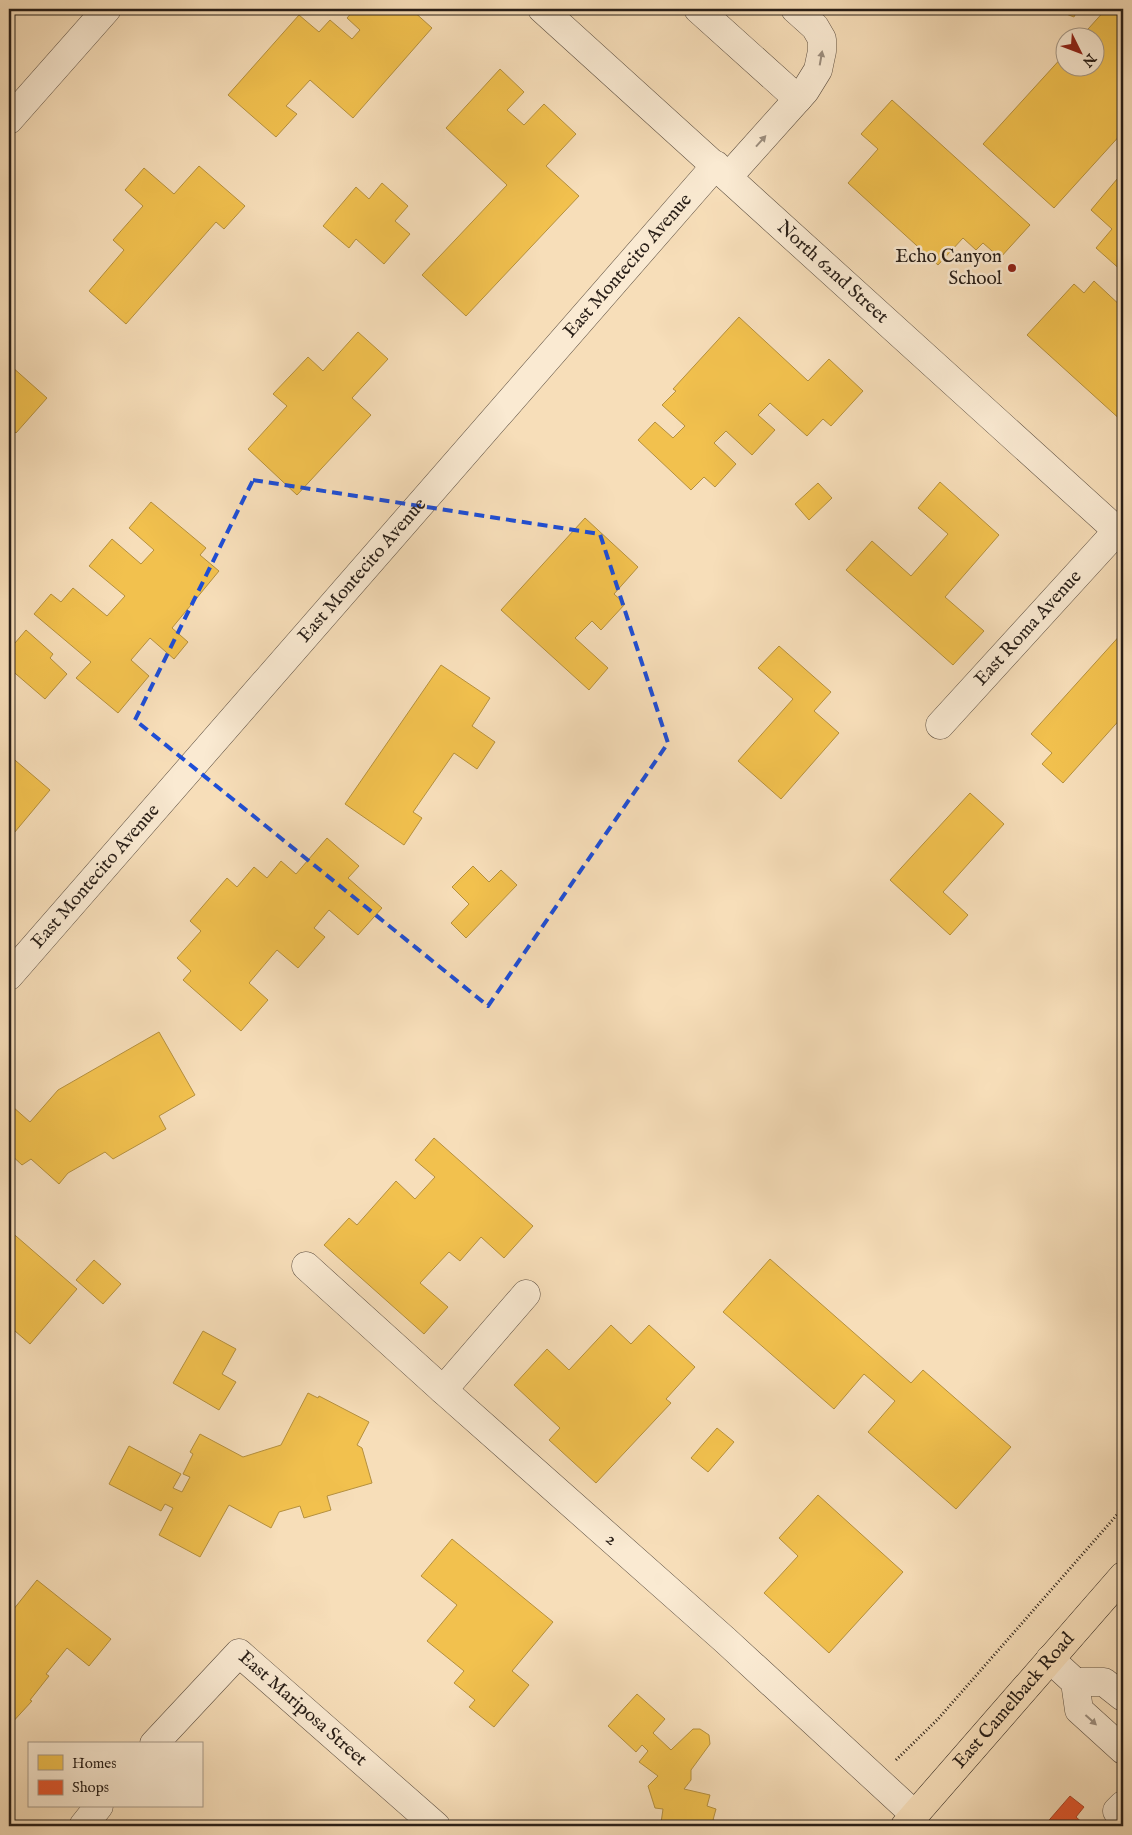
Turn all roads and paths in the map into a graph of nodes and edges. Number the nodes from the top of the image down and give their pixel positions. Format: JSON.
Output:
{"nodes":[{"id":1,"x":107,"y":9,"type":"edge"},
{"id":2,"x":542,"y":9,"type":"edge"},
{"id":3,"x":698,"y":9,"type":"edge"},
{"id":4,"x":795,"y":9,"type":"edge"},
{"id":5,"x":798,"y":99,"type":"junction"},
{"id":6,"x":9,"y":120,"type":"edge"},
{"id":7,"x":722,"y":171,"type":"junction"},
{"id":8,"x":1120,"y":534,"type":"edge"},
{"id":9,"x":940,"y":725,"type":"dead end"},
{"id":10,"x":9,"y":976,"type":"edge"},
{"id":11,"x":306,"y":1266,"type":"dead end"},
{"id":12,"x":526,"y":1294,"type":"dead end"},
{"id":13,"x":443,"y":1390,"type":"junction"},
{"id":14,"x":1123,"y":1508,"type":"edge"},
{"id":15,"x":1123,"y":1576,"type":"edge"},
{"id":16,"x":1050,"y":1660,"type":"junction"},
{"id":17,"x":1075,"y":1682,"type":"junction"},
{"id":18,"x":1123,"y":1697,"type":"edge"},
{"id":19,"x":156,"y":1742,"type":"edge"},
{"id":20,"x":1123,"y":1750,"type":"edge"},
{"id":21,"x":890,"y":1765,"type":"dead end"},
{"id":22,"x":97,"y":1808,"type":"edge"},
{"id":23,"x":910,"y":1821,"type":"edge"},
{"id":24,"x":83,"y":1826,"type":"edge"},
{"id":25,"x":436,"y":1826,"type":"edge"}],
"edges":[{"from":1,"to":6,"type":"street"},
{"from":2,"to":7,"type":"street","name":"North 62nd Street"},
{"from":3,"to":5,"type":"street"},
{"from":5,"to":4,"type":"street","name":"East Montecito Avenue","one_way":true},
{"from":7,"to":5,"type":"street","name":"East Montecito Avenue","one_way":true},
{"from":7,"to":8,"type":"street","name":"North 62nd Street"},
{"from":7,"to":10,"type":"street","name":"East Montecito Avenue"},
{"from":8,"to":9,"type":"street","name":"East Roma Avenue"},
{"from":11,"to":13,"type":"street","name":"2"},
{"from":12,"to":13,"type":"street"},
{"from":13,"to":23,"type":"street","name":"2"},
{"from":14,"to":21,"type":"path"},
{"from":15,"to":16,"type":"main road","name":"East Camelback Road"},
{"from":16,"to":17,"type":"street"},
{"from":16,"to":23,"type":"main road","name":"East Camelback Road"},
{"from":17,"to":18,"type":"street"},
{"from":17,"to":20,"type":"street","one_way":true},
{"from":19,"to":25,"type":"street","name":"East Mariposa Street"},
{"from":22,"to":24,"type":"street"}]}
